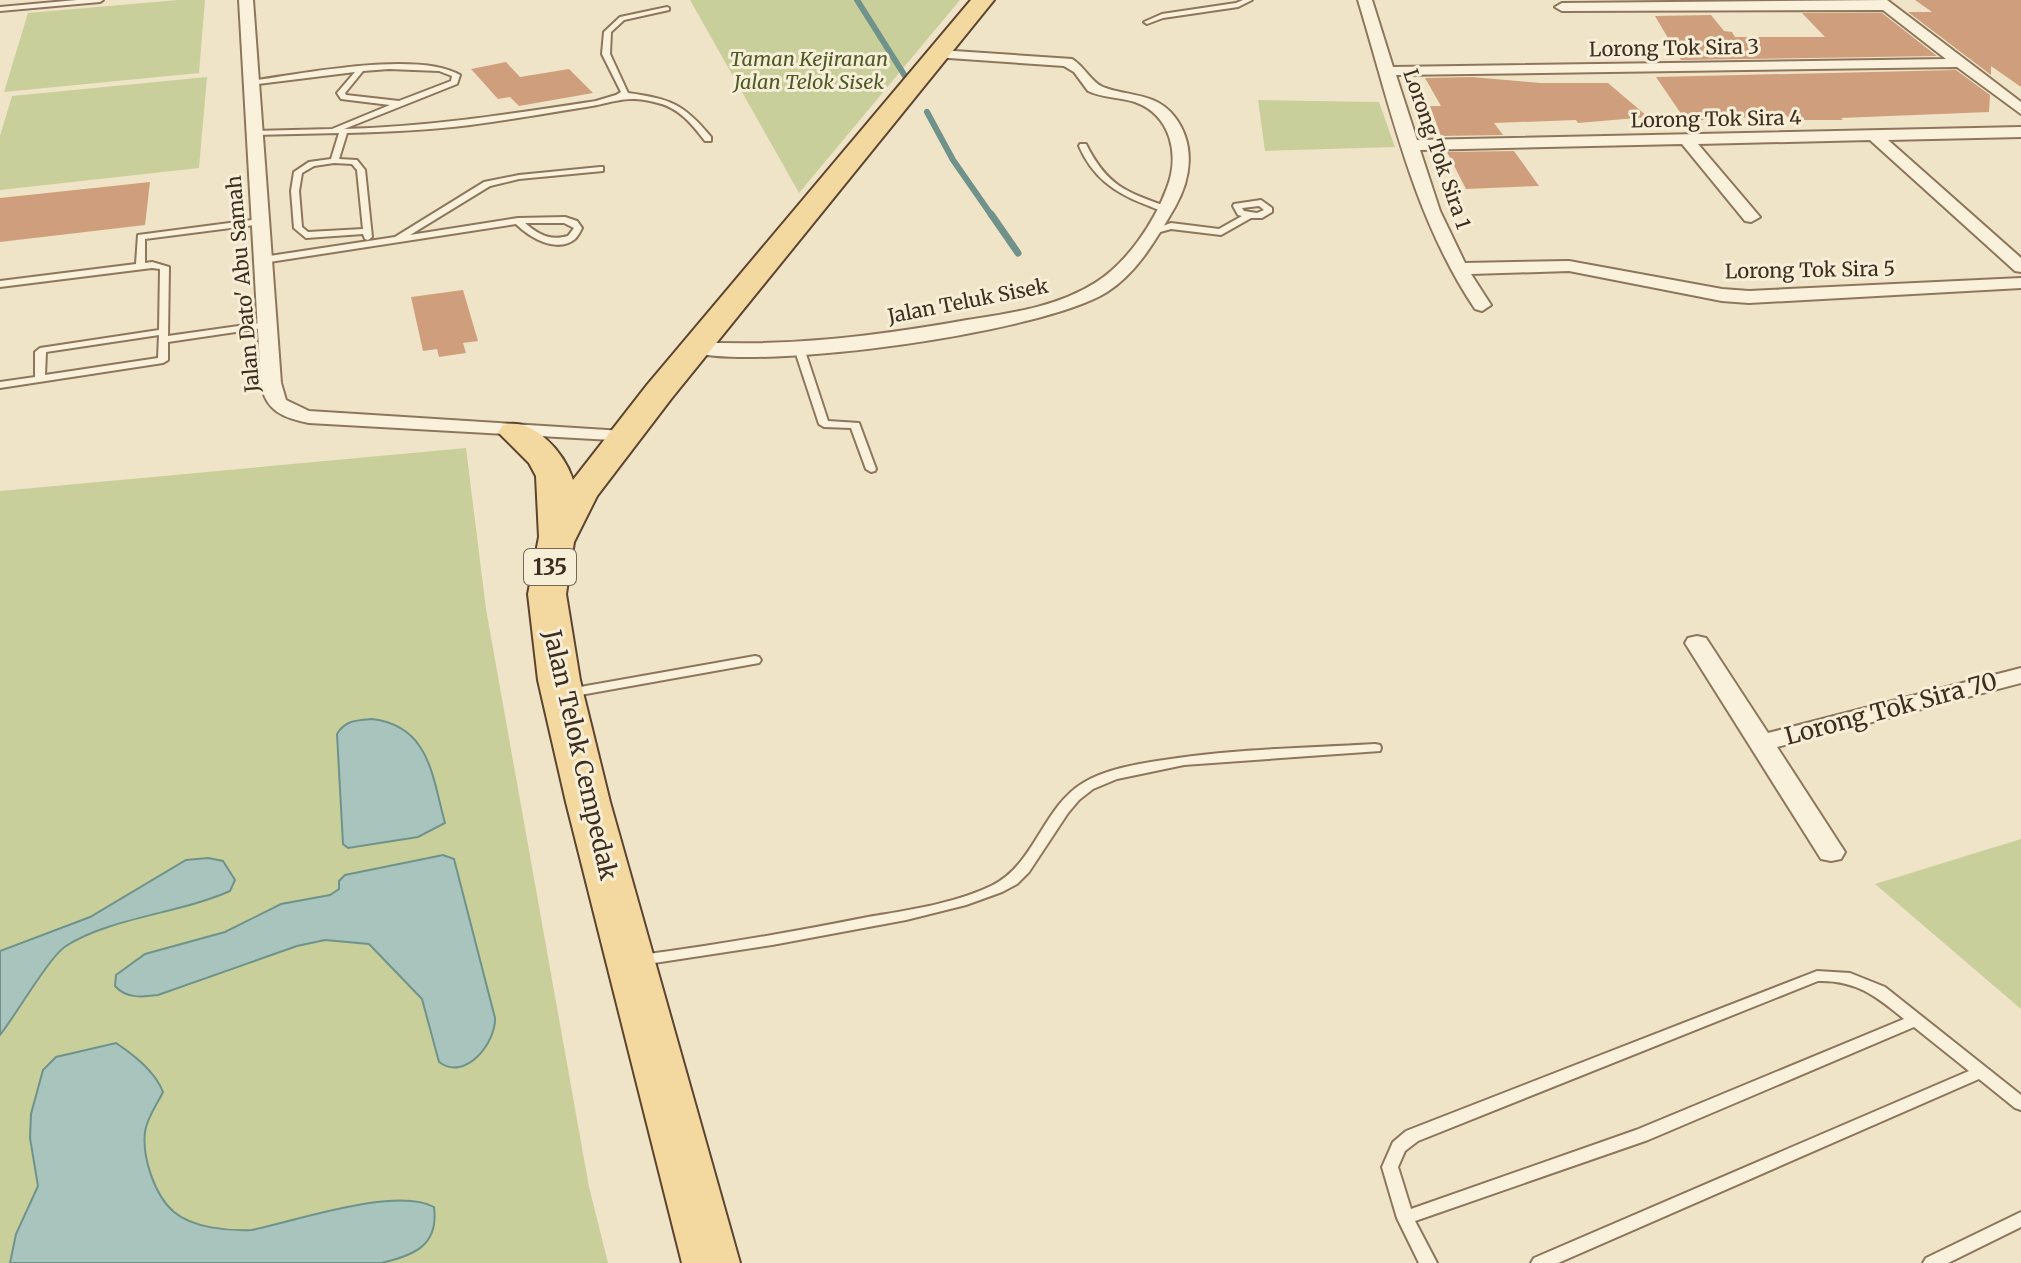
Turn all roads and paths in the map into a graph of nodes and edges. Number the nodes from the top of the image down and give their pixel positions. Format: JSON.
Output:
{"nodes":[{"id":1,"x":28,"y":0,"type":"edge"},
{"id":2,"x":100,"y":0,"type":"edge"},
{"id":3,"x":246,"y":0,"type":"edge"},
{"id":4,"x":983,"y":0,"type":"edge"},
{"id":5,"x":1249,"y":0,"type":"edge"},
{"id":6,"x":1365,"y":0,"type":"edge"},
{"id":7,"x":0,"y":3,"type":"edge"},
{"id":8,"x":1882,"y":3,"type":"edge"},
{"id":9,"x":1562,"y":7,"type":"dead end"},
{"id":10,"x":0,"y":9,"type":"edge"},
{"id":11,"x":667,"y":9,"type":"dead end"},
{"id":12,"x":1147,"y":22,"type":"dead end"},
{"id":13,"x":939,"y":54,"type":"junction"},
{"id":14,"x":1960,"y":63,"type":"junction"},
{"id":15,"x":360,"y":70,"type":"junction"},
{"id":16,"x":1387,"y":71,"type":"junction"},
{"id":17,"x":250,"y":83,"type":"junction"},
{"id":18,"x":624,"y":95,"type":"junction"},
{"id":19,"x":405,"y":104,"type":"junction"},
{"id":20,"x":2021,"y":109,"type":"edge"},
{"id":21,"x":330,"y":131,"type":"junction"},
{"id":22,"x":344,"y":131,"type":"junction"},
{"id":23,"x":2021,"y":132,"type":"edge"},
{"id":24,"x":253,"y":133,"type":"junction"},
{"id":25,"x":1875,"y":136,"type":"junction"},
{"id":26,"x":708,"y":139,"type":"dead end"},
{"id":27,"x":1687,"y":140,"type":"junction"},
{"id":28,"x":1411,"y":145,"type":"junction"},
{"id":29,"x":1083,"y":146,"type":"dead end"},
{"id":30,"x":334,"y":161,"type":"junction"},
{"id":31,"x":600,"y":169,"type":"dead end"},
{"id":32,"x":1165,"y":209,"type":"junction"},
{"id":33,"x":1249,"y":215,"type":"dead end"},
{"id":34,"x":1751,"y":217,"type":"dead end"},
{"id":35,"x":518,"y":221,"type":"junction"},
{"id":36,"x":259,"y":222,"type":"junction"},
{"id":37,"x":367,"y":231,"type":"junction"},
{"id":38,"x":1153,"y":231,"type":"junction"},
{"id":39,"x":395,"y":240,"type":"junction"},
{"id":40,"x":369,"y":244,"type":"junction"},
{"id":41,"x":263,"y":260,"type":"junction"},
{"id":42,"x":140,"y":266,"type":"junction"},
{"id":43,"x":2021,"y":267,"type":"edge"},
{"id":44,"x":1459,"y":269,"type":"junction"},
{"id":45,"x":2021,"y":283,"type":"edge"},
{"id":46,"x":0,"y":284,"type":"edge"},
{"id":47,"x":1482,"y":305,"type":"dead end"},
{"id":48,"x":267,"y":325,"type":"junction"},
{"id":49,"x":163,"y":336,"type":"junction"},
{"id":50,"x":696,"y":348,"type":"junction"},
{"id":51,"x":800,"y":351,"type":"junction"},
{"id":52,"x":40,"y":379,"type":"junction"},
{"id":53,"x":0,"y":385,"type":"edge"},
{"id":54,"x":515,"y":432,"type":"junction"},
{"id":55,"x":623,"y":437,"type":"junction"},
{"id":56,"x":871,"y":469,"type":"dead end"},
{"id":57,"x":555,"y":542,"type":"junction"},
{"id":58,"x":1697,"y":643,"type":"dead end"},
{"id":59,"x":755,"y":660,"type":"dead end"},
{"id":60,"x":2021,"y":675,"type":"edge"},
{"id":61,"x":562,"y":695,"type":"junction"},
{"id":62,"x":1761,"y":743,"type":"junction"},
{"id":63,"x":1375,"y":748,"type":"dead end"},
{"id":64,"x":1831,"y":852,"type":"dead end"},
{"id":65,"x":630,"y":962,"type":"junction"},
{"id":66,"x":1916,"y":1020,"type":"junction"},
{"id":67,"x":1981,"y":1072,"type":"junction"},
{"id":68,"x":2021,"y":1104,"type":"edge"},
{"id":69,"x":1405,"y":1218,"type":"junction"},
{"id":70,"x":2021,"y":1219,"type":"edge"},
{"id":71,"x":711,"y":1263,"type":"edge"},
{"id":72,"x":1428,"y":1263,"type":"edge"},
{"id":73,"x":1540,"y":1263,"type":"edge"},
{"id":74,"x":1932,"y":1263,"type":"edge"}],
"edges":[{"from":1,"to":7,"type":"lane"},
{"from":2,"to":10,"type":"lane"},
{"from":3,"to":17,"type":"street","name":"Jalan Dato' Abu Samah"},
{"from":4,"to":13,"type":"main road","name":"Jalan Telok Cempedak","number":"135"},
{"from":5,"to":12,"type":"lane"},
{"from":6,"to":16,"type":"street","name":"Lorong Tok Sira 1"},
{"from":8,"to":9,"type":"street"},
{"from":8,"to":14,"type":"street"},
{"from":11,"to":18,"type":"lane"},
{"from":13,"to":32,"type":"street","name":"Jalan Teluk Sisek"},
{"from":13,"to":50,"type":"main road","name":"Jalan Telok Cempedak","number":"135"},
{"from":14,"to":16,"type":"street","name":"Lorong Tok Sira 3"},
{"from":14,"to":20,"type":"street"},
{"from":15,"to":17,"type":"lane"},
{"from":15,"to":19,"type":"lane"},
{"from":15,"to":19,"type":"lane"},
{"from":16,"to":28,"type":"street","name":"Lorong Tok Sira 1"},
{"from":17,"to":24,"type":"street","name":"Jalan Dato' Abu Samah"},
{"from":18,"to":22,"type":"lane"},
{"from":18,"to":26,"type":"lane"},
{"from":19,"to":21,"type":"lane"},
{"from":21,"to":22,"type":"lane"},
{"from":21,"to":24,"type":"lane"},
{"from":22,"to":30,"type":"lane"},
{"from":23,"to":25,"type":"street","name":"Lorong Tok Sira 4"},
{"from":24,"to":36,"type":"street","name":"Jalan Dato' Abu Samah"},
{"from":25,"to":27,"type":"street","name":"Lorong Tok Sira 4"},
{"from":25,"to":43,"type":"street"},
{"from":27,"to":28,"type":"street","name":"Lorong Tok Sira 4"},
{"from":27,"to":34,"type":"street"},
{"from":28,"to":44,"type":"street","name":"Lorong Tok Sira 1"},
{"from":29,"to":32,"type":"lane"},
{"from":30,"to":37,"type":"lane"},
{"from":30,"to":37,"type":"lane"},
{"from":31,"to":39,"type":"lane"},
{"from":32,"to":38,"type":"street","name":"Jalan Teluk Sisek"},
{"from":33,"to":38,"type":"lane"},
{"from":35,"to":35,"type":"lane"},
{"from":35,"to":39,"type":"lane"},
{"from":36,"to":41,"type":"street","name":"Jalan Dato' Abu Samah"},
{"from":36,"to":42,"type":"lane"},
{"from":37,"to":40,"type":"lane"},
{"from":38,"to":51,"type":"street","name":"Jalan Teluk Sisek"},
{"from":39,"to":40,"type":"lane"},
{"from":40,"to":41,"type":"lane"},
{"from":41,"to":48,"type":"street","name":"Jalan Dato' Abu Samah"},
{"from":42,"to":46,"type":"lane"},
{"from":42,"to":49,"type":"lane"},
{"from":44,"to":45,"type":"street","name":"Lorong Tok Sira 5"},
{"from":44,"to":47,"type":"street","name":"Lorong Tok Sira 1"},
{"from":48,"to":49,"type":"lane"},
{"from":48,"to":54,"type":"street","name":"Jalan Dato' Abu Samah"},
{"from":49,"to":52,"type":"lane"},
{"from":49,"to":52,"type":"lane"},
{"from":50,"to":51,"type":"street","name":"Jalan Teluk Sisek"},
{"from":50,"to":55,"type":"main road","name":"Jalan Telok Cempedak","number":"135"},
{"from":51,"to":56,"type":"lane"},
{"from":52,"to":53,"type":"lane"},
{"from":54,"to":55,"type":"street","name":"Jalan Dato' Abu Samah"},
{"from":54,"to":57,"type":"main road"},
{"from":55,"to":57,"type":"main road","name":"Jalan Telok Cempedak","number":"135"},
{"from":57,"to":61,"type":"main road","name":"Jalan Telok Cempedak","number":"135"},
{"from":58,"to":62,"type":"street"},
{"from":59,"to":61,"type":"lane"},
{"from":60,"to":62,"type":"street","name":"Lorong Tok Sira 70"},
{"from":61,"to":65,"type":"main road","name":"Jalan Telok Cempedak","number":"135"},
{"from":62,"to":64,"type":"street"},
{"from":63,"to":65,"type":"lane"},
{"from":65,"to":71,"type":"main road","name":"Jalan Telok Cempedak","number":"135"},
{"from":66,"to":67,"type":"lane"},
{"from":66,"to":69,"type":"lane"},
{"from":66,"to":69,"type":"lane"},
{"from":67,"to":68,"type":"lane"},
{"from":67,"to":73,"type":"lane"},
{"from":69,"to":72,"type":"lane"},
{"from":70,"to":74,"type":"lane"}]}
